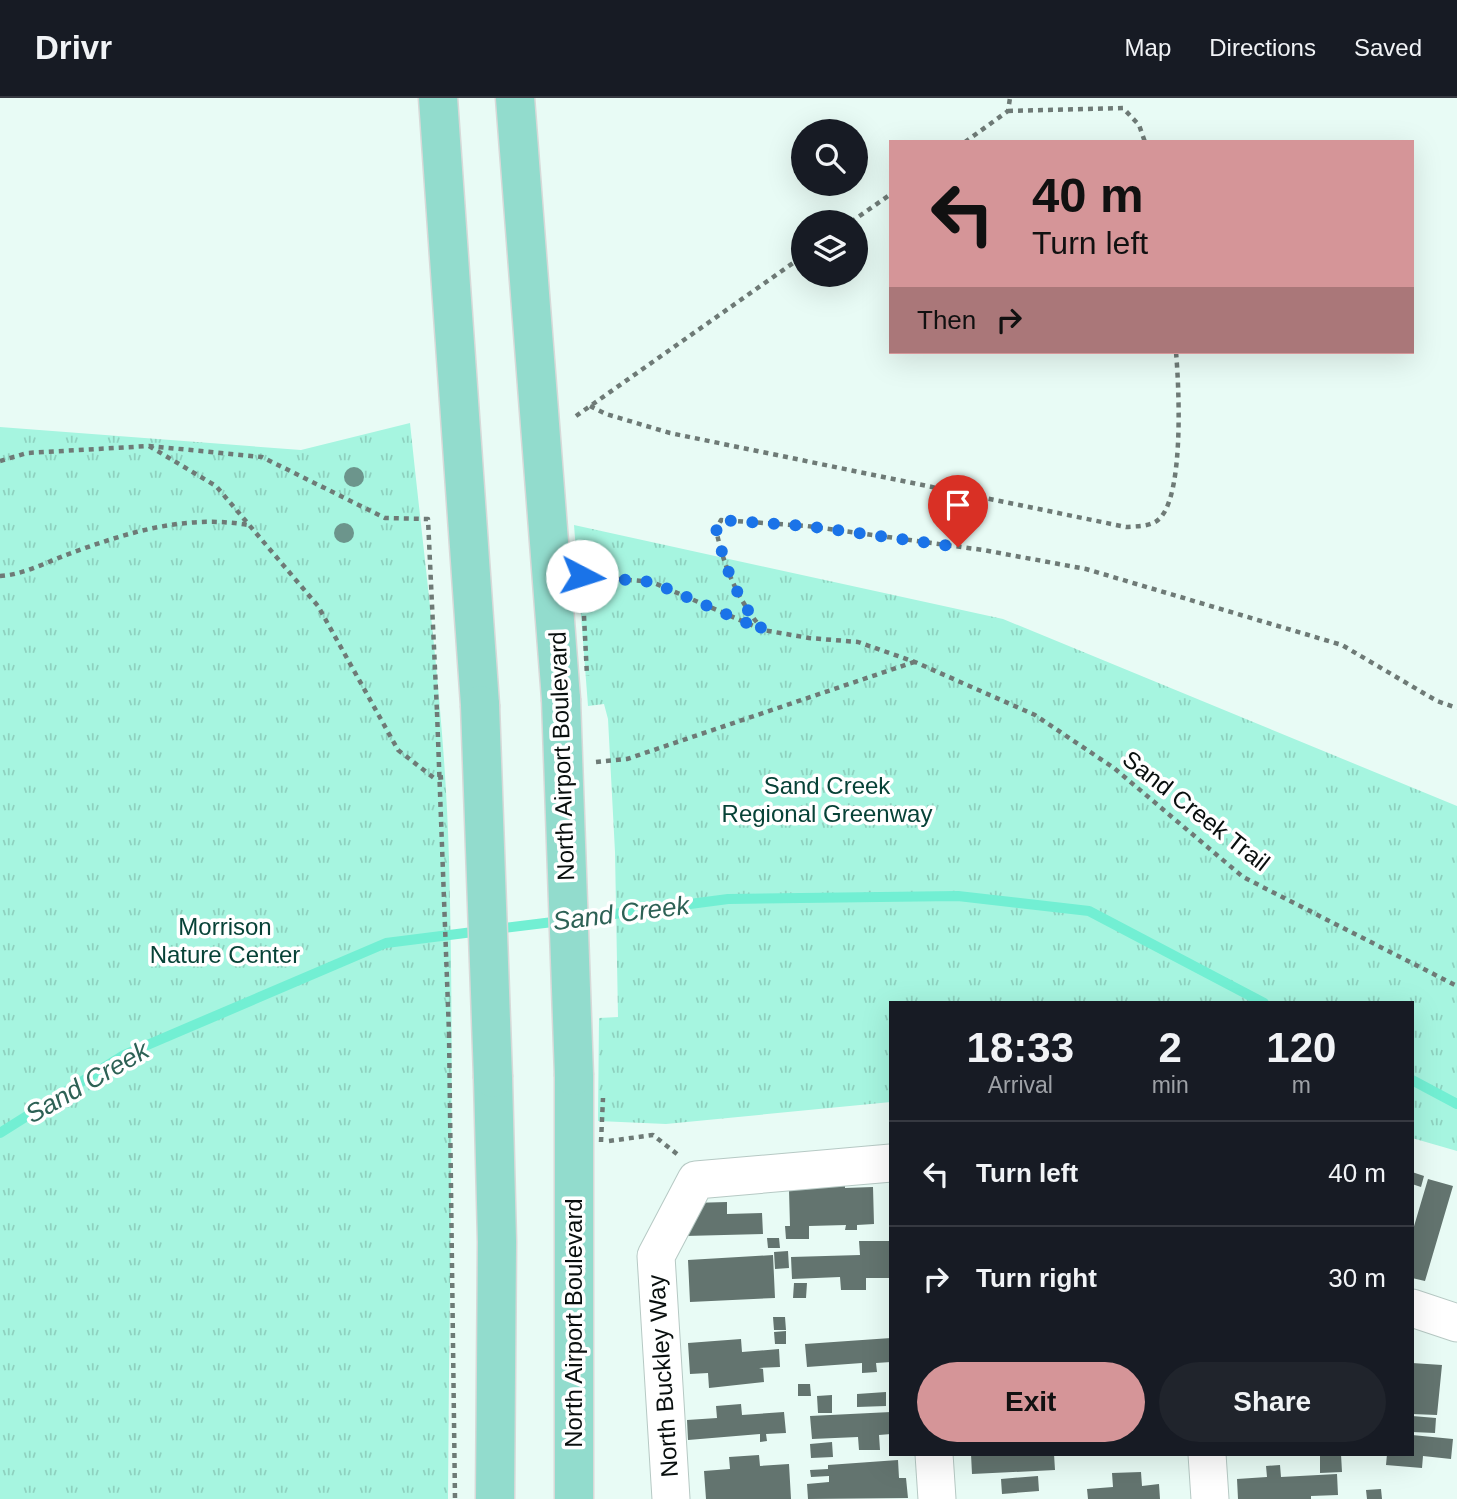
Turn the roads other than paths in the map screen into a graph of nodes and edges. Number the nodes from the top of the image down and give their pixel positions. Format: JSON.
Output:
{"nodes":[{"id":1,"x":438,"y":98,"type":"edge"},
{"id":2,"x":515,"y":98,"type":"edge"},
{"id":3,"x":889,"y":1163,"type":"edge"},
{"id":4,"x":1414,"y":1309,"type":"edge"},
{"id":5,"x":1457,"y":1322,"type":"edge"},
{"id":6,"x":934,"y":1456,"type":"edge"},
{"id":7,"x":1207,"y":1456,"type":"edge"},
{"id":8,"x":495,"y":1499,"type":"edge"},
{"id":9,"x":574,"y":1499,"type":"edge"},
{"id":10,"x":671,"y":1499,"type":"edge"},
{"id":11,"x":937,"y":1499,"type":"edge"},
{"id":12,"x":1210,"y":1499,"type":"edge"}],
"edges":[{"from":1,"to":8,"type":"main road","bridge":true},
{"from":2,"to":9,"type":"main road","name":"North Airport Boulevard","bridge":true},
{"from":3,"to":10,"type":"street","name":"North Buckley Way"},
{"from":4,"to":5,"type":"street"},
{"from":6,"to":11,"type":"street"},
{"from":7,"to":12,"type":"street"}]}
